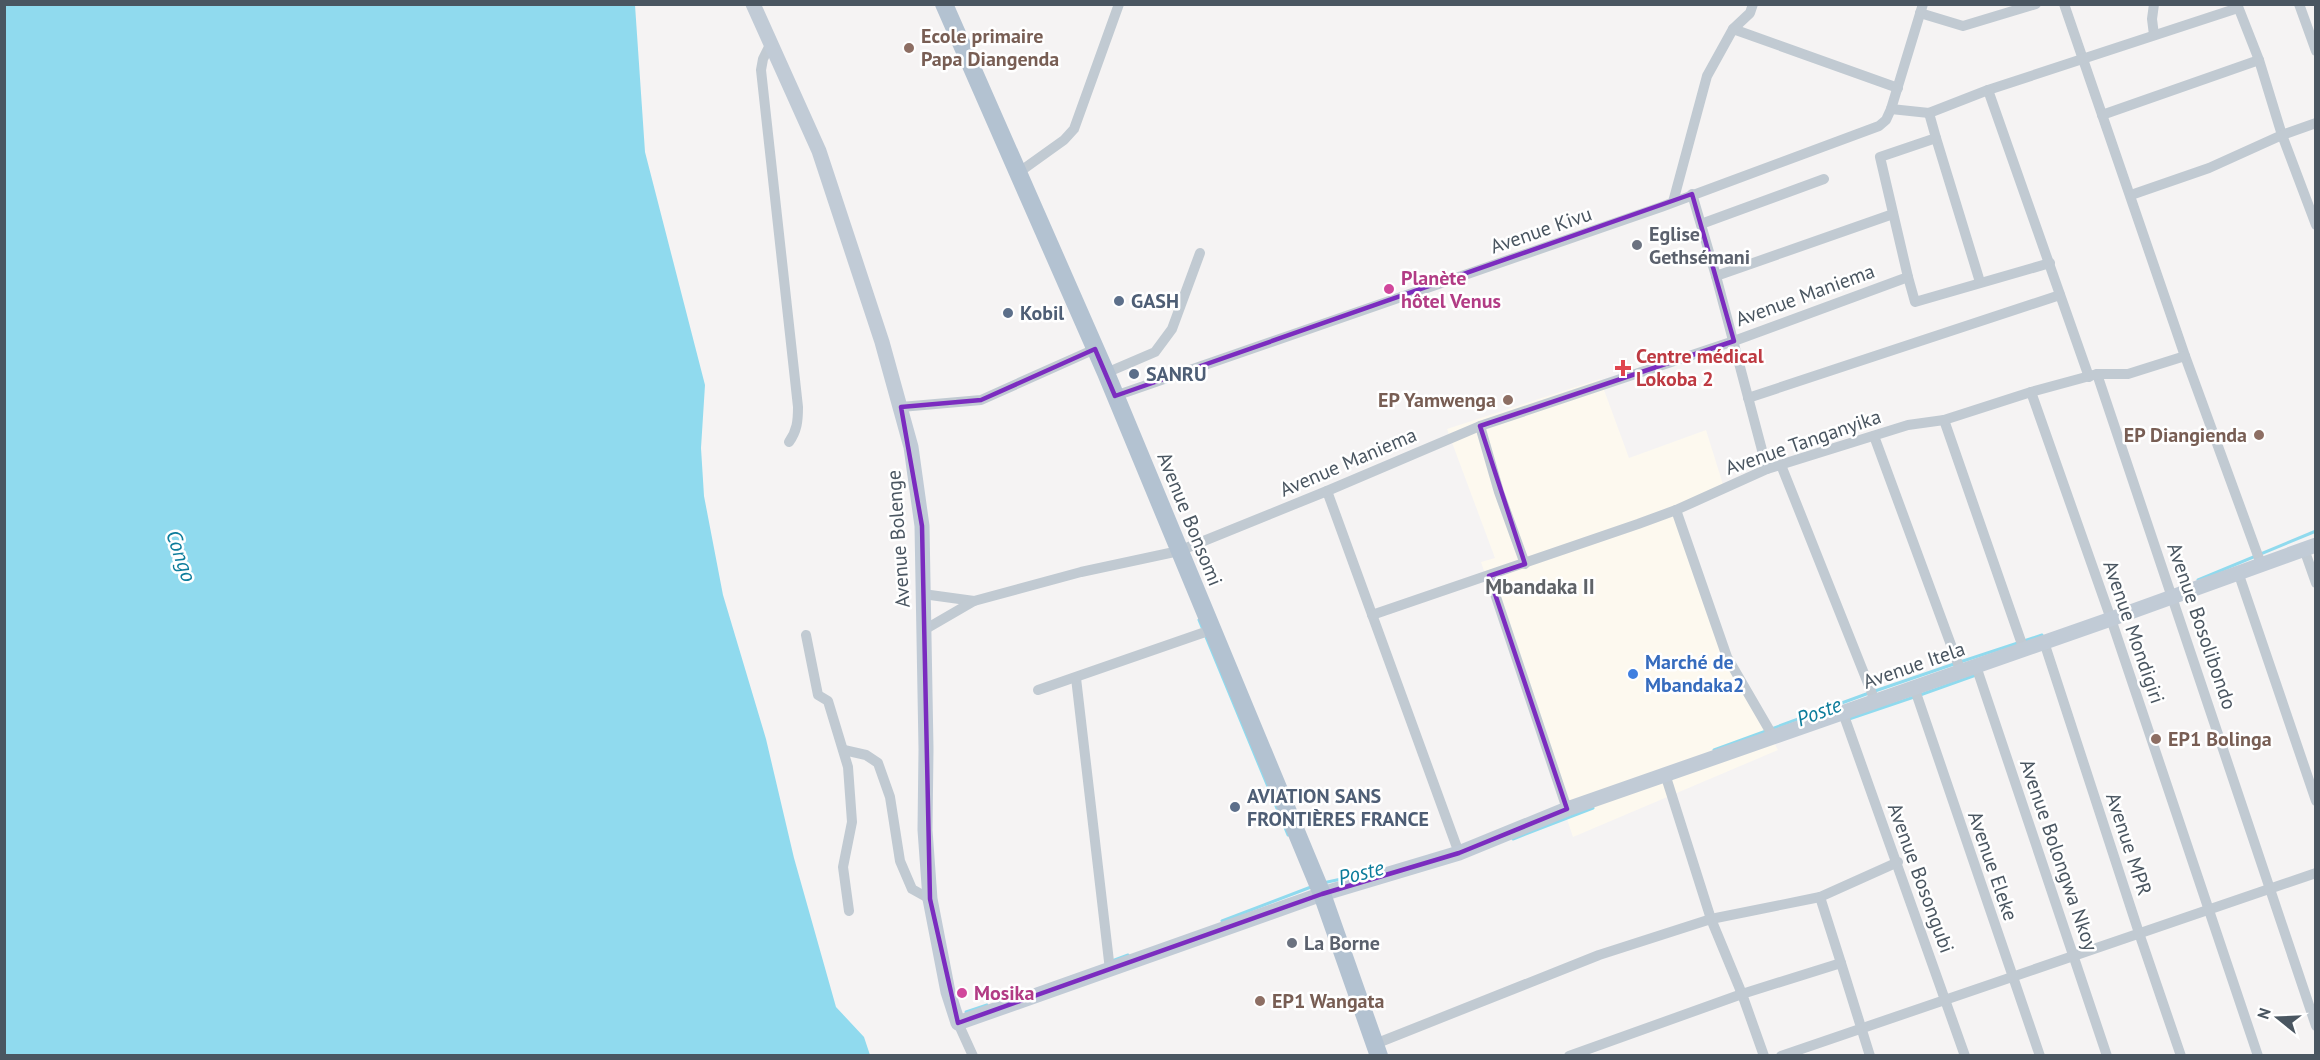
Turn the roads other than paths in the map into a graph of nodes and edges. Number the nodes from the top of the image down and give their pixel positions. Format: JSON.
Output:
{"nodes":[{"id":1,"x":753,"y":4,"type":"edge"},
{"id":2,"x":944,"y":4,"type":"edge"},
{"id":3,"x":1119,"y":4,"type":"edge"},
{"id":4,"x":1753,"y":4,"type":"edge"},
{"id":5,"x":2064,"y":4,"type":"edge"},
{"id":6,"x":2154,"y":4,"type":"edge"},
{"id":7,"x":2299,"y":4,"type":"edge"},
{"id":8,"x":2030,"y":6,"type":"edge"},
{"id":9,"x":2238,"y":6,"type":"edge"},
{"id":10,"x":1922,"y":9,"type":"edge"},
{"id":11,"x":1733,"y":29,"type":"junction"},
{"id":12,"x":2154,"y":35,"type":"junction"},
{"id":13,"x":771,"y":43,"type":"junction"},
{"id":14,"x":2316,"y":51,"type":"edge"},
{"id":15,"x":2082,"y":58,"type":"junction"},
{"id":16,"x":2259,"y":60,"type":"junction"},
{"id":17,"x":1898,"y":88,"type":"junction"},
{"id":18,"x":1988,"y":90,"type":"junction"},
{"id":19,"x":1891,"y":109,"type":"junction"},
{"id":20,"x":1929,"y":113,"type":"junction"},
{"id":21,"x":2102,"y":115,"type":"junction"},
{"id":22,"x":2316,"y":123,"type":"edge"},
{"id":23,"x":2282,"y":135,"type":"junction"},
{"id":24,"x":1936,"y":138,"type":"junction"},
{"id":25,"x":1018,"y":173,"type":"junction"},
{"id":26,"x":1824,"y":179,"type":"dead end"},
{"id":27,"x":1692,"y":195,"type":"junction"},
{"id":28,"x":2131,"y":195,"type":"junction"},
{"id":29,"x":1673,"y":202,"type":"junction"},
{"id":30,"x":1893,"y":214,"type":"junction"},
{"id":31,"x":1701,"y":224,"type":"junction"},
{"id":32,"x":2316,"y":225,"type":"edge"},
{"id":33,"x":1200,"y":253,"type":"dead end"},
{"id":34,"x":2050,"y":263,"type":"junction"},
{"id":35,"x":1716,"y":276,"type":"junction"},
{"id":36,"x":1908,"y":277,"type":"junction"},
{"id":37,"x":1980,"y":282,"type":"junction"},
{"id":38,"x":2060,"y":295,"type":"junction"},
{"id":39,"x":1734,"y":340,"type":"junction"},
{"id":40,"x":1095,"y":349,"type":"junction"},
{"id":41,"x":2185,"y":356,"type":"junction"},
{"id":42,"x":1106,"y":373,"type":"junction"},
{"id":43,"x":2093,"y":376,"type":"junction"},
{"id":44,"x":2031,"y":392,"type":"junction"},
{"id":45,"x":1115,"y":396,"type":"junction"},
{"id":46,"x":1748,"y":398,"type":"junction"},
{"id":47,"x":901,"y":407,"type":"junction"},
{"id":48,"x":1944,"y":420,"type":"junction"},
{"id":49,"x":1480,"y":426,"type":"junction"},
{"id":50,"x":1874,"y":436,"type":"junction"},
{"id":51,"x":789,"y":442,"type":"dead end"},
{"id":52,"x":1781,"y":465,"type":"junction"},
{"id":53,"x":1767,"y":469,"type":"junction"},
{"id":54,"x":1327,"y":491,"type":"junction"},
{"id":55,"x":1676,"y":510,"type":"junction"},
{"id":56,"x":2310,"y":547,"type":"edge"},
{"id":57,"x":1179,"y":551,"type":"junction"},
{"id":58,"x":1525,"y":564,"type":"junction"},
{"id":59,"x":2261,"y":564,"type":"junction"},
{"id":60,"x":2238,"y":572,"type":"junction"},
{"id":61,"x":1489,"y":576,"type":"junction"},
{"id":62,"x":2316,"y":583,"type":"edge"},
{"id":63,"x":923,"y":594,"type":"junction"},
{"id":64,"x":2173,"y":596,"type":"junction"},
{"id":65,"x":974,"y":601,"type":"junction"},
{"id":66,"x":1372,"y":615,"type":"junction"},
{"id":67,"x":2111,"y":619,"type":"junction"},
{"id":68,"x":924,"y":630,"type":"junction"},
{"id":69,"x":1211,"y":630,"type":"junction"},
{"id":70,"x":806,"y":635,"type":"dead end"},
{"id":71,"x":2044,"y":642,"type":"junction"},
{"id":72,"x":2024,"y":650,"type":"junction"},
{"id":73,"x":1976,"y":666,"type":"junction"},
{"id":74,"x":1961,"y":672,"type":"junction"},
{"id":75,"x":1076,"y":678,"type":"junction"},
{"id":76,"x":1914,"y":687,"type":"junction"},
{"id":77,"x":1038,"y":690,"type":"dead end"},
{"id":78,"x":1875,"y":701,"type":"junction"},
{"id":79,"x":1843,"y":712,"type":"junction"},
{"id":80,"x":1774,"y":738,"type":"junction"},
{"id":81,"x":844,"y":750,"type":"junction"},
{"id":82,"x":1665,"y":774,"type":"junction"},
{"id":83,"x":2316,"y":801,"type":"edge"},
{"id":84,"x":1567,"y":809,"type":"junction"},
{"id":85,"x":1459,"y":853,"type":"junction"},
{"id":86,"x":1898,"y":862,"type":"junction"},
{"id":87,"x":2316,"y":873,"type":"edge"},
{"id":88,"x":2271,"y":887,"type":"junction"},
{"id":89,"x":1323,"y":894,"type":"junction"},
{"id":90,"x":1820,"y":897,"type":"junction"},
{"id":91,"x":930,"y":899,"type":"junction"},
{"id":92,"x":2209,"y":910,"type":"junction"},
{"id":93,"x":849,"y":911,"type":"dead end"},
{"id":94,"x":1712,"y":920,"type":"junction"},
{"id":95,"x":2139,"y":933,"type":"junction"},
{"id":96,"x":2074,"y":956,"type":"junction"},
{"id":97,"x":1841,"y":963,"type":"junction"},
{"id":98,"x":1110,"y":970,"type":"junction"},
{"id":99,"x":2011,"y":976,"type":"junction"},
{"id":100,"x":1742,"y":994,"type":"junction"},
{"id":101,"x":1945,"y":998,"type":"junction"},
{"id":102,"x":958,"y":1023,"type":"junction"},
{"id":103,"x":2316,"y":1026,"type":"edge"},
{"id":104,"x":1862,"y":1027,"type":"junction"},
{"id":105,"x":1377,"y":1050,"type":"edge"},
{"id":106,"x":973,"y":1056,"type":"edge"},
{"id":107,"x":1569,"y":1056,"type":"edge"},
{"id":108,"x":1764,"y":1056,"type":"edge"},
{"id":109,"x":1781,"y":1056,"type":"edge"},
{"id":110,"x":1870,"y":1056,"type":"edge"},
{"id":111,"x":1965,"y":1056,"type":"edge"},
{"id":112,"x":2040,"y":1056,"type":"edge"},
{"id":113,"x":2107,"y":1056,"type":"edge"},
{"id":114,"x":2181,"y":1056,"type":"edge"},
{"id":115,"x":2258,"y":1056,"type":"edge"}],
"edges":[{"from":1,"to":13,"type":"street","name":"Avenue Bolenge"},
{"from":2,"to":25,"type":"main road","name":"Avenue Bonsomi"},
{"from":3,"to":25,"type":"street"},
{"from":4,"to":11,"type":"street"},
{"from":5,"to":15,"type":"street"},
{"from":6,"to":12,"type":"street"},
{"from":7,"to":14,"type":"street"},
{"from":8,"to":10,"type":"street"},
{"from":9,"to":12,"type":"street"},
{"from":9,"to":16,"type":"street"},
{"from":10,"to":17,"type":"street"},
{"from":11,"to":17,"type":"street"},
{"from":11,"to":29,"type":"street"},
{"from":12,"to":15,"type":"street"},
{"from":13,"to":47,"type":"street","name":"Avenue Bolenge"},
{"from":13,"to":51,"type":"street"},
{"from":15,"to":18,"type":"street"},
{"from":15,"to":21,"type":"street"},
{"from":16,"to":21,"type":"street"},
{"from":16,"to":23,"type":"street"},
{"from":17,"to":19,"type":"street"},
{"from":18,"to":20,"type":"street"},
{"from":18,"to":34,"type":"street","name":"Avenue Bosolibondo"},
{"from":19,"to":20,"type":"street"},
{"from":19,"to":27,"type":"street","name":"Avenue Kivu"},
{"from":20,"to":24,"type":"street"},
{"from":21,"to":28,"type":"street"},
{"from":22,"to":23,"type":"street"},
{"from":23,"to":28,"type":"street"},
{"from":23,"to":32,"type":"street"},
{"from":24,"to":30,"type":"street"},
{"from":24,"to":37,"type":"street"},
{"from":25,"to":40,"type":"main road","name":"Avenue Bonsomi"},
{"from":26,"to":31,"type":"street"},
{"from":27,"to":29,"type":"street","name":"Avenue Kivu"},
{"from":27,"to":31,"type":"street"},
{"from":28,"to":41,"type":"street"},
{"from":29,"to":45,"type":"street","name":"Avenue Kivu"},
{"from":30,"to":35,"type":"street"},
{"from":30,"to":36,"type":"street"},
{"from":31,"to":35,"type":"street"},
{"from":33,"to":42,"type":"street"},
{"from":34,"to":37,"type":"street"},
{"from":34,"to":38,"type":"street","name":"Avenue Bosolibondo"},
{"from":35,"to":39,"type":"street"},
{"from":36,"to":37,"type":"street"},
{"from":36,"to":39,"type":"street","name":"Avenue Maniema"},
{"from":38,"to":43,"type":"street","name":"Avenue Bosolibondo"},
{"from":38,"to":46,"type":"street"},
{"from":39,"to":46,"type":"street"},
{"from":39,"to":49,"type":"street","name":"Avenue Maniema"},
{"from":40,"to":42,"type":"main road","name":"Avenue Bonsomi"},
{"from":40,"to":47,"type":"street"},
{"from":41,"to":43,"type":"street","name":"Avenue Tanganyika"},
{"from":41,"to":59,"type":"street"},
{"from":42,"to":45,"type":"main road","name":"Avenue Bonsomi"},
{"from":43,"to":44,"type":"street","name":"Avenue Tanganyika"},
{"from":43,"to":64,"type":"street","name":"Avenue Bosolibondo"},
{"from":44,"to":48,"type":"street","name":"Avenue Tanganyika"},
{"from":44,"to":67,"type":"street","name":"Avenue Mondigiri"},
{"from":45,"to":57,"type":"main road","name":"Avenue Bonsomi"},
{"from":46,"to":53,"type":"street"},
{"from":47,"to":63,"type":"street","name":"Avenue Bolenge"},
{"from":48,"to":50,"type":"street","name":"Avenue Tanganyika"},
{"from":48,"to":72,"type":"street"},
{"from":49,"to":54,"type":"street","name":"Avenue Maniema"},
{"from":49,"to":58,"type":"street"},
{"from":50,"to":52,"type":"street","name":"Avenue Tanganyika"},
{"from":50,"to":74,"type":"street"},
{"from":52,"to":53,"type":"street","name":"Avenue Tanganyika"},
{"from":52,"to":78,"type":"street"},
{"from":53,"to":55,"type":"street","name":"Avenue Tanganyika"},
{"from":54,"to":57,"type":"street","name":"Avenue Maniema"},
{"from":54,"to":66,"type":"street"},
{"from":55,"to":58,"type":"street","name":"Avenue Tanganyika"},
{"from":55,"to":80,"type":"street"},
{"from":56,"to":59,"type":"street","name":"Avenue Itela"},
{"from":56,"to":62,"type":"street"},
{"from":57,"to":65,"type":"street","name":"Avenue Maniema"},
{"from":57,"to":69,"type":"main road","name":"Avenue Bonsomi"},
{"from":58,"to":61,"type":"street","name":"Avenue Tanganyika"},
{"from":59,"to":60,"type":"street","name":"Avenue Itela"},
{"from":60,"to":64,"type":"street","name":"Avenue Itela"},
{"from":60,"to":83,"type":"street"},
{"from":61,"to":66,"type":"street","name":"Avenue Tanganyika"},
{"from":61,"to":84,"type":"street"},
{"from":63,"to":65,"type":"street"},
{"from":63,"to":68,"type":"street","name":"Avenue Bolenge"},
{"from":64,"to":67,"type":"street","name":"Avenue Itela"},
{"from":64,"to":88,"type":"street","name":"Avenue Bosolibondo"},
{"from":65,"to":68,"type":"street"},
{"from":66,"to":85,"type":"street"},
{"from":67,"to":71,"type":"street","name":"Avenue Itela"},
{"from":67,"to":92,"type":"street","name":"Avenue Mondigiri"},
{"from":68,"to":91,"type":"street","name":"Avenue Bolenge"},
{"from":69,"to":75,"type":"street"},
{"from":69,"to":89,"type":"main road","name":"Avenue Bonsomi"},
{"from":70,"to":81,"type":"street"},
{"from":71,"to":72,"type":"street","name":"Avenue Itela"},
{"from":71,"to":95,"type":"street","name":"Avenue MPR"},
{"from":72,"to":73,"type":"street","name":"Avenue Itela"},
{"from":73,"to":74,"type":"street","name":"Avenue Itela"},
{"from":73,"to":96,"type":"street","name":"Avenue Bolongwa Nkoy"},
{"from":74,"to":76,"type":"street","name":"Avenue Itela"},
{"from":75,"to":77,"type":"street"},
{"from":75,"to":98,"type":"street"},
{"from":76,"to":78,"type":"street","name":"Avenue Itela"},
{"from":76,"to":99,"type":"street","name":"Avenue Eleke"},
{"from":78,"to":79,"type":"street","name":"Avenue Itela"},
{"from":79,"to":80,"type":"street","name":"Avenue Itela"},
{"from":79,"to":86,"type":"street","name":"Avenue Bosongubi"},
{"from":80,"to":82,"type":"street","name":"Avenue Itela"},
{"from":81,"to":91,"type":"street"},
{"from":81,"to":93,"type":"street"},
{"from":82,"to":84,"type":"street","name":"Avenue Itela"},
{"from":82,"to":94,"type":"street"},
{"from":84,"to":85,"type":"street","name":"Avenue Itela"},
{"from":85,"to":89,"type":"street","name":"Avenue Itela"},
{"from":86,"to":90,"type":"street"},
{"from":86,"to":101,"type":"street","name":"Avenue Bosongubi"},
{"from":87,"to":88,"type":"street"},
{"from":88,"to":92,"type":"street"},
{"from":88,"to":103,"type":"street","name":"Avenue Bosolibondo"},
{"from":89,"to":98,"type":"street","name":"Avenue Itela"},
{"from":89,"to":105,"type":"main road","name":"Avenue Bonsomi"},
{"from":90,"to":94,"type":"street"},
{"from":90,"to":97,"type":"street"},
{"from":91,"to":102,"type":"street","name":"Avenue Bolenge"},
{"from":92,"to":95,"type":"street"},
{"from":92,"to":115,"type":"street","name":"Avenue Mondigiri"},
{"from":94,"to":100,"type":"street"},
{"from":94,"to":105,"type":"street"},
{"from":95,"to":96,"type":"street"},
{"from":95,"to":114,"type":"street","name":"Avenue MPR"},
{"from":96,"to":99,"type":"street"},
{"from":96,"to":113,"type":"street","name":"Avenue Bolongwa Nkoy"},
{"from":97,"to":100,"type":"street"},
{"from":97,"to":104,"type":"street"},
{"from":98,"to":102,"type":"street","name":"Avenue Itela"},
{"from":99,"to":101,"type":"street"},
{"from":99,"to":112,"type":"street","name":"Avenue Eleke"},
{"from":100,"to":107,"type":"street"},
{"from":100,"to":108,"type":"street"},
{"from":101,"to":104,"type":"street"},
{"from":101,"to":111,"type":"street","name":"Avenue Bosongubi"},
{"from":102,"to":106,"type":"street","name":"Avenue Bolenge"},
{"from":104,"to":109,"type":"street"},
{"from":104,"to":110,"type":"street"}]}
